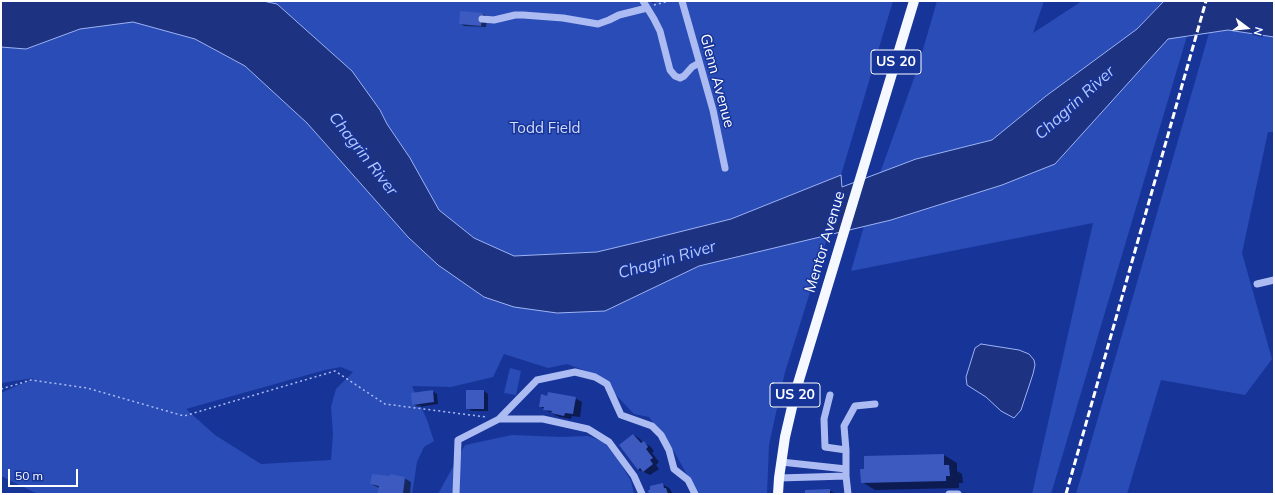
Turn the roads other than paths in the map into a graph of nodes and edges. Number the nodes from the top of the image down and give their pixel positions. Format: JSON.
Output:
{"nodes":[{"id":1,"x":682,"y":1,"type":"edge"},
{"id":2,"x":914,"y":1,"type":"edge"},
{"id":3,"x":645,"y":4,"type":"edge"},
{"id":4,"x":482,"y":19,"type":"dead end"},
{"id":5,"x":699,"y":63,"type":"junction"},
{"id":6,"x":725,"y":168,"type":"dead end"},
{"id":7,"x":1274,"y":280,"type":"edge"},
{"id":8,"x":1257,"y":284,"type":"dead end"},
{"id":9,"x":830,"y":395,"type":"dead end"},
{"id":10,"x":875,"y":404,"type":"dead end"},
{"id":11,"x":499,"y":419,"type":"junction"},
{"id":12,"x":846,"y":450,"type":"junction"},
{"id":13,"x":781,"y":462,"type":"junction"},
{"id":14,"x":846,"y":473,"type":"junction"},
{"id":15,"x":778,"y":478,"type":"junction"},
{"id":16,"x":456,"y":494,"type":"edge"},
{"id":17,"x":642,"y":494,"type":"edge"},
{"id":18,"x":695,"y":494,"type":"edge"},
{"id":19,"x":778,"y":494,"type":"edge"},
{"id":20,"x":848,"y":494,"type":"edge"},
{"id":21,"x":949,"y":494,"type":"edge"},
{"id":22,"x":958,"y":494,"type":"edge"}],
"edges":[{"from":1,"to":5,"type":"street","name":"Glenn Avenue"},
{"from":2,"to":13,"type":"main road","name":"Mentor Avenue","number":"US 20"},
{"from":3,"to":4,"type":"street"},
{"from":3,"to":5,"type":"street"},
{"from":5,"to":6,"type":"street","name":"Glenn Avenue"},
{"from":7,"to":8,"type":"street"},
{"from":9,"to":12,"type":"street"},
{"from":10,"to":12,"type":"street"},
{"from":11,"to":16,"type":"street"},
{"from":11,"to":17,"type":"street"},
{"from":11,"to":18,"type":"street"},
{"from":12,"to":14,"type":"street"},
{"from":13,"to":14,"type":"street"},
{"from":13,"to":15,"type":"main road","name":"Mentor Avenue","number":"US 20"},
{"from":14,"to":15,"type":"street"},
{"from":14,"to":20,"type":"street"},
{"from":15,"to":19,"type":"main road","name":"Mentor Avenue","number":"US 20"},
{"from":21,"to":22,"type":"street"}]}
